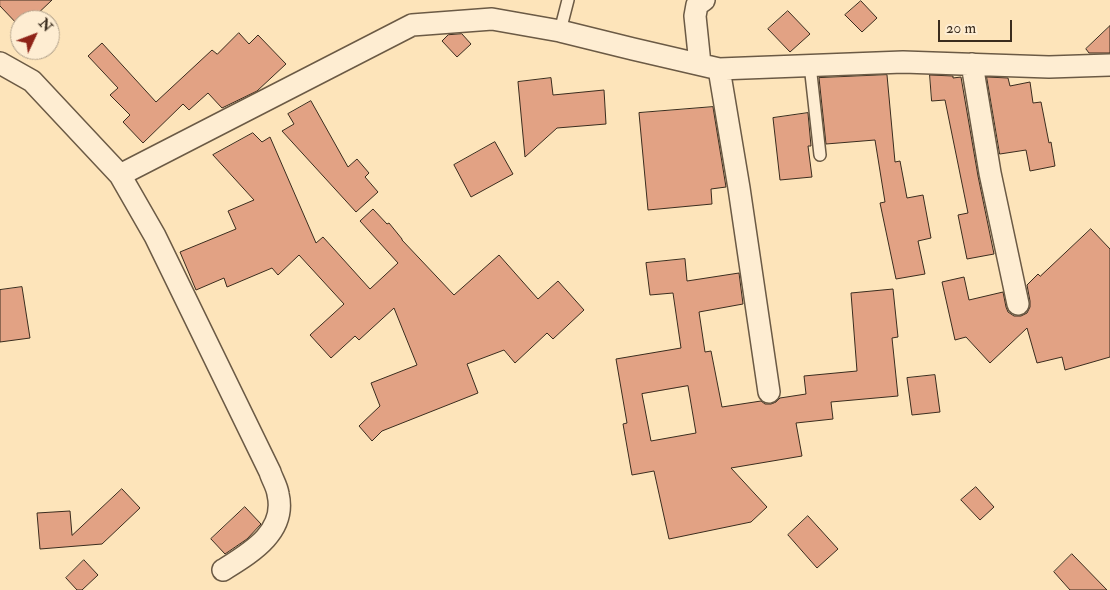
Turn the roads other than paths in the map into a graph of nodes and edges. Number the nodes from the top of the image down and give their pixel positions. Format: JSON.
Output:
{"nodes":[{"id":1,"x":568,"y":0,"type":"edge"},
{"id":2,"x":704,"y":0,"type":"edge"},
{"id":3,"x":560,"y":31,"type":"junction"},
{"id":4,"x":0,"y":63,"type":"edge"},
{"id":5,"x":972,"y":64,"type":"junction"},
{"id":6,"x":810,"y":65,"type":"junction"},
{"id":7,"x":1110,"y":65,"type":"edge"},
{"id":8,"x":710,"y":66,"type":"junction"},
{"id":9,"x":820,"y":155,"type":"dead end"},
{"id":10,"x":120,"y":175,"type":"junction"},
{"id":11,"x":1018,"y":304,"type":"dead end"},
{"id":12,"x":769,"y":392,"type":"dead end"},
{"id":13,"x":223,"y":570,"type":"dead end"}],
"edges":[{"from":1,"to":3,"type":"lane"},
{"from":2,"to":8,"type":"street"},
{"from":3,"to":8,"type":"street"},
{"from":3,"to":10,"type":"street"},
{"from":4,"to":10,"type":"street"},
{"from":5,"to":6,"type":"street"},
{"from":5,"to":7,"type":"street"},
{"from":5,"to":11,"type":"street"},
{"from":6,"to":8,"type":"street"},
{"from":6,"to":9,"type":"lane"},
{"from":8,"to":12,"type":"street"},
{"from":10,"to":13,"type":"street"}]}
